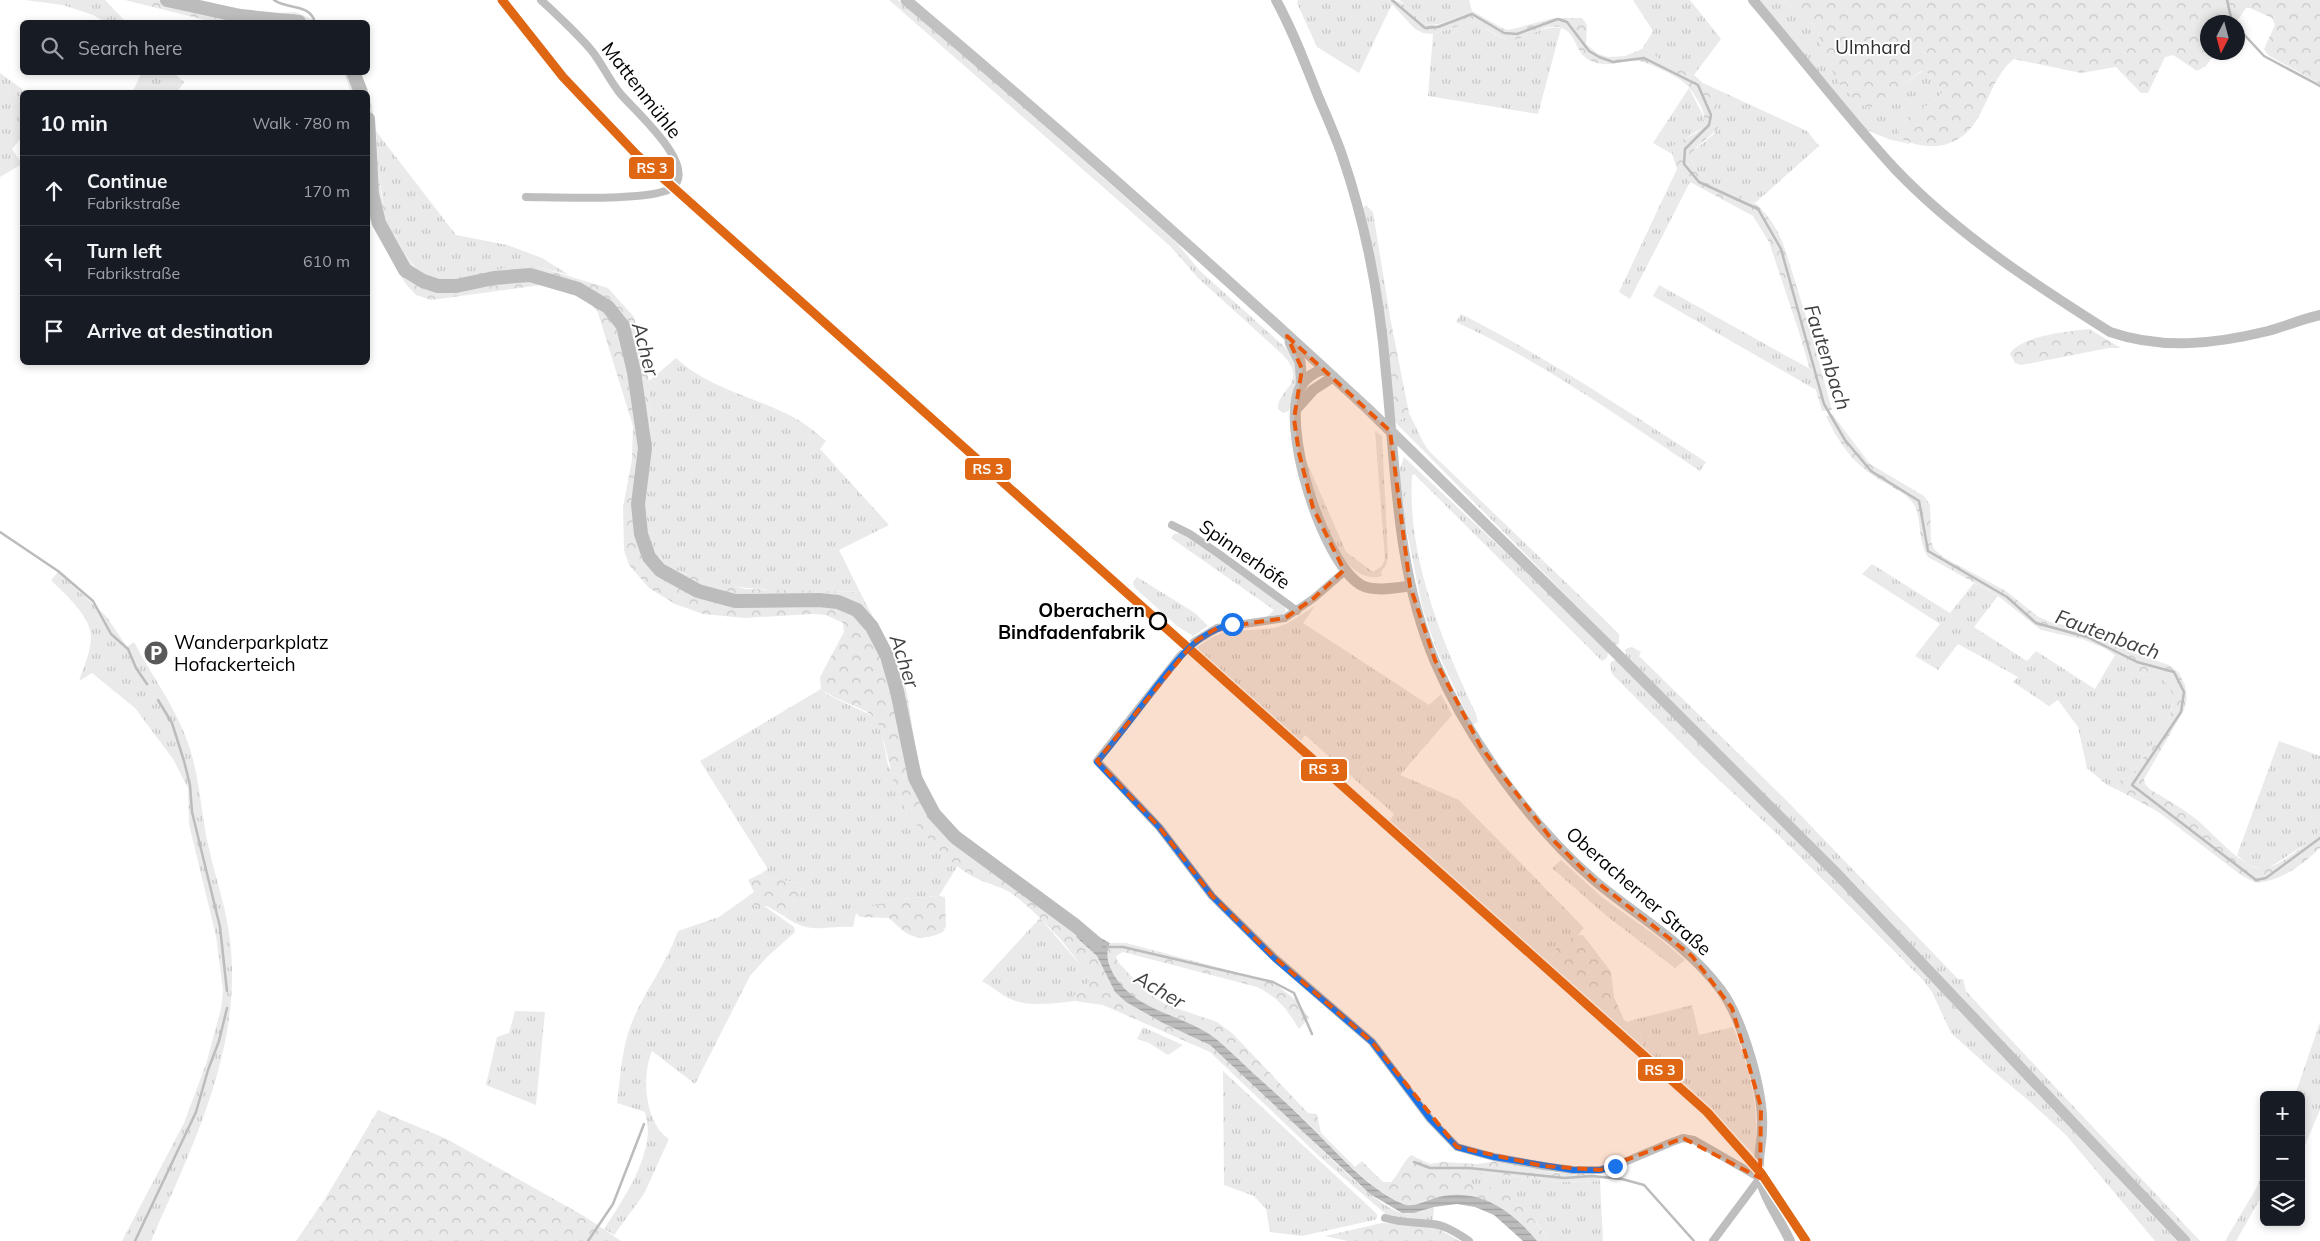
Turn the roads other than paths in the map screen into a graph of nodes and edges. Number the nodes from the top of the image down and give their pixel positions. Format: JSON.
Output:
{"nodes":[{"id":1,"x":541,"y":0,"type":"edge"},
{"id":2,"x":906,"y":0,"type":"edge"},
{"id":3,"x":1276,"y":0,"type":"edge"},
{"id":4,"x":1753,"y":0,"type":"edge"},
{"id":5,"x":526,"y":197,"type":"dead end"},
{"id":6,"x":2320,"y":315,"type":"edge"},
{"id":7,"x":1287,"y":336,"type":"junction"},
{"id":8,"x":1324,"y":369,"type":"junction"},
{"id":9,"x":1334,"y":377,"type":"junction"},
{"id":10,"x":1302,"y":385,"type":"junction"},
{"id":11,"x":1296,"y":409,"type":"junction"},
{"id":12,"x":1172,"y":526,"type":"dead end"},
{"id":13,"x":1345,"y":571,"type":"junction"},
{"id":14,"x":1410,"y":586,"type":"junction"},
{"id":15,"x":1297,"y":611,"type":"junction"},
{"id":16,"x":1760,"y":1178,"type":"junction"},
{"id":17,"x":1385,"y":1218,"type":"dead end"},
{"id":18,"x":1469,"y":1241,"type":"edge"},
{"id":19,"x":1713,"y":1241,"type":"edge"},
{"id":20,"x":1790,"y":1241,"type":"edge"},
{"id":21,"x":2185,"y":1241,"type":"edge"}],
"edges":[{"from":1,"to":5,"type":"street","name":"Mattenmühle"},
{"from":2,"to":7,"type":"main road"},
{"from":3,"to":14,"type":"street","name":"Oberacherner Straße"},
{"from":4,"to":6,"type":"street"},
{"from":7,"to":8,"type":"main road"},
{"from":7,"to":10,"type":"main road"},
{"from":8,"to":9,"type":"main road"},
{"from":8,"to":10,"type":"main road"},
{"from":9,"to":11,"type":"main road"},
{"from":9,"to":21,"type":"main road","bridge":true},
{"from":10,"to":11,"type":"main road"},
{"from":11,"to":13,"type":"main road"},
{"from":12,"to":15,"type":"street","name":"Spinnerhöfe"},
{"from":13,"to":14,"type":"main road"},
{"from":13,"to":15,"type":"street"},
{"from":14,"to":16,"type":"street","name":"Oberacherner Straße"},
{"from":15,"to":16,"type":"street"},
{"from":16,"to":19,"type":"street"},
{"from":16,"to":20,"type":"street","name":"Oberacherner Straße"},
{"from":17,"to":18,"type":"street"}]}
